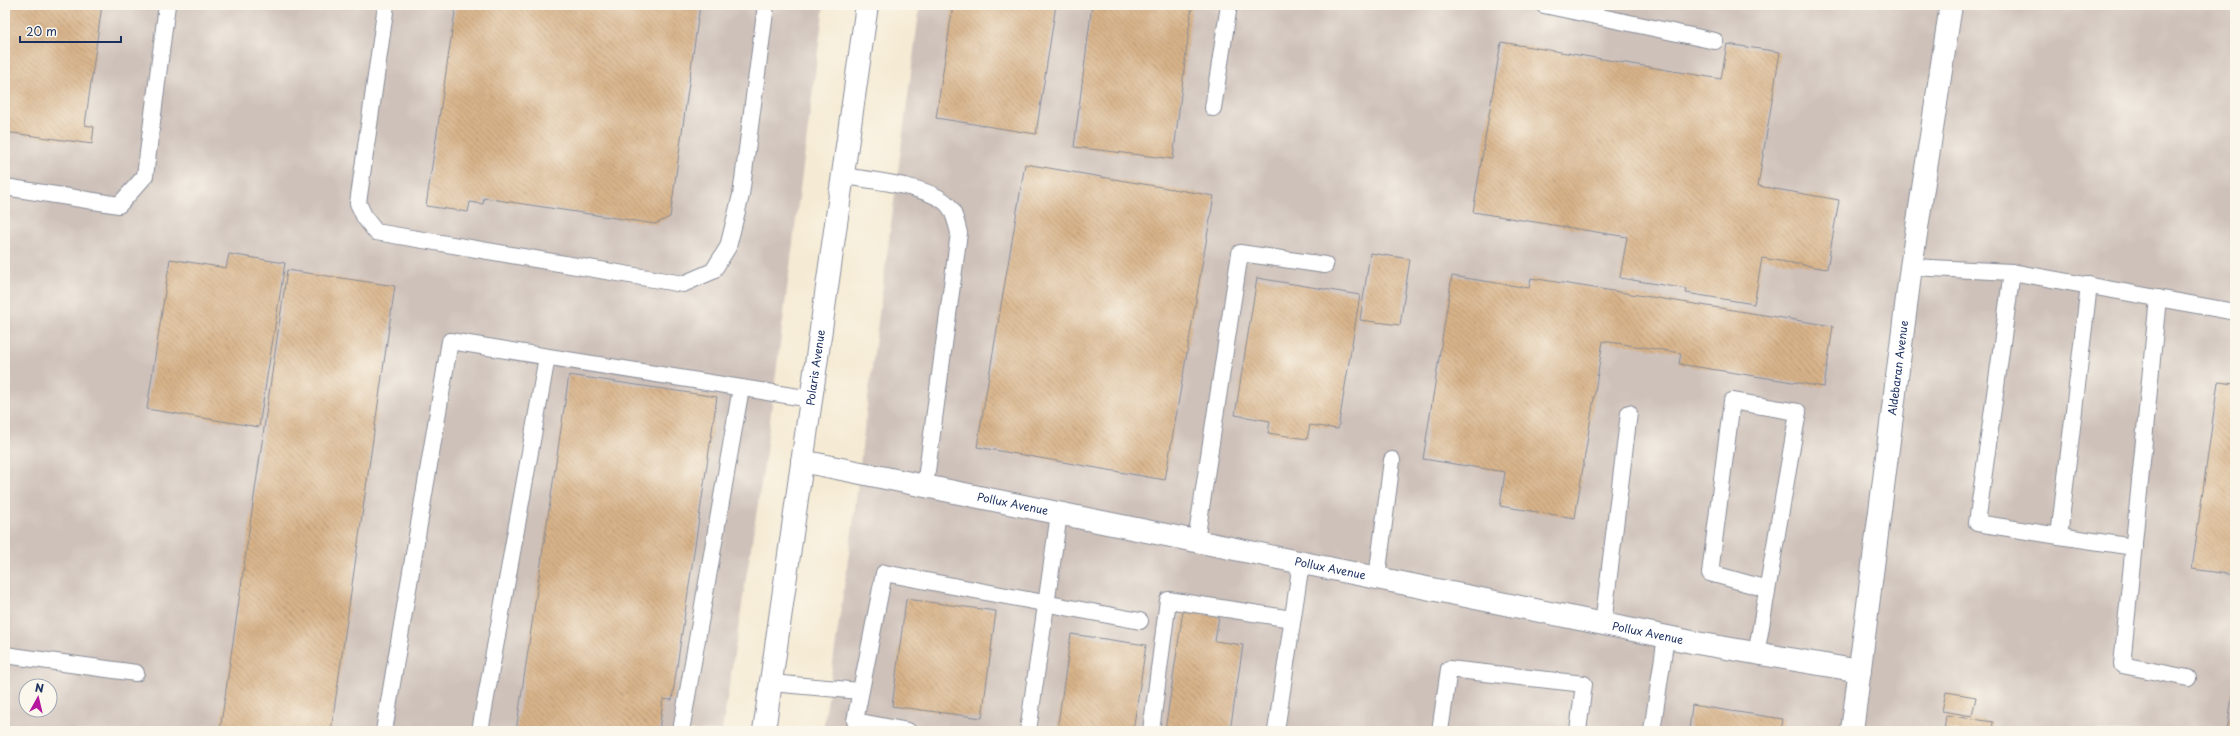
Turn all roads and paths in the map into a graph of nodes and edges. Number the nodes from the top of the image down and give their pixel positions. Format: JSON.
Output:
{"nodes":[{"id":1,"x":167,"y":5,"type":"edge"},
{"id":2,"x":386,"y":5,"type":"edge"},
{"id":3,"x":766,"y":5,"type":"edge"},
{"id":4,"x":867,"y":5,"type":"edge"},
{"id":5,"x":1229,"y":5,"type":"edge"},
{"id":6,"x":1544,"y":5,"type":"edge"},
{"id":7,"x":1949,"y":5,"type":"edge"},
{"id":8,"x":1715,"y":41,"type":"dead end"},
{"id":9,"x":1213,"y":108,"type":"dead end"},
{"id":10,"x":843,"y":176,"type":"junction"},
{"id":11,"x":5,"y":187,"type":"edge"},
{"id":12,"x":1325,"y":265,"type":"dead end"},
{"id":13,"x":1911,"y":267,"type":"junction"},
{"id":14,"x":2012,"y":272,"type":"junction"},
{"id":15,"x":2089,"y":285,"type":"junction"},
{"id":16,"x":2158,"y":298,"type":"junction"},
{"id":17,"x":2235,"y":312,"type":"edge"},
{"id":18,"x":547,"y":357,"type":"junction"},
{"id":19,"x":741,"y":388,"type":"junction"},
{"id":20,"x":811,"y":399,"type":"junction"},
{"id":21,"x":1629,"y":414,"type":"dead end"},
{"id":22,"x":1392,"y":460,"type":"dead end"},
{"id":23,"x":802,"y":461,"type":"junction"},
{"id":24,"x":925,"y":486,"type":"junction"},
{"id":25,"x":1059,"y":514,"type":"junction"},
{"id":26,"x":2059,"y":536,"type":"junction"},
{"id":27,"x":1196,"y":541,"type":"junction"},
{"id":28,"x":2134,"y":547,"type":"junction"},
{"id":29,"x":1301,"y":563,"type":"junction"},
{"id":30,"x":1377,"y":578,"type":"junction"},
{"id":31,"x":1767,"y":589,"type":"junction"},
{"id":32,"x":1046,"y":604,"type":"junction"},
{"id":33,"x":1292,"y":619,"type":"junction"},
{"id":34,"x":1140,"y":621,"type":"dead end"},
{"id":35,"x":1603,"y":624,"type":"junction"},
{"id":36,"x":1666,"y":637,"type":"junction"},
{"id":37,"x":5,"y":655,"type":"edge"},
{"id":38,"x":1756,"y":655,"type":"junction"},
{"id":39,"x":1860,"y":671,"type":"junction"},
{"id":40,"x":136,"y":673,"type":"dead end"},
{"id":41,"x":2188,"y":678,"type":"dead end"},
{"id":42,"x":771,"y":683,"type":"junction"},
{"id":43,"x":860,"y":691,"type":"junction"},
{"id":44,"x":384,"y":731,"type":"edge"},
{"id":45,"x":480,"y":731,"type":"edge"},
{"id":46,"x":681,"y":731,"type":"edge"},
{"id":47,"x":764,"y":731,"type":"edge"},
{"id":48,"x":908,"y":731,"type":"edge"},
{"id":49,"x":1028,"y":731,"type":"edge"},
{"id":50,"x":1151,"y":731,"type":"edge"},
{"id":51,"x":1276,"y":731,"type":"edge"},
{"id":52,"x":1440,"y":731,"type":"edge"},
{"id":53,"x":1578,"y":731,"type":"edge"},
{"id":54,"x":1652,"y":731,"type":"edge"},
{"id":55,"x":1852,"y":731,"type":"edge"}],
"edges":[{"from":1,"to":11,"type":"lane"},
{"from":2,"to":3,"type":"lane"},
{"from":4,"to":10,"type":"street","name":"Polaris Avenue"},
{"from":5,"to":9,"type":"lane"},
{"from":6,"to":8,"type":"lane"},
{"from":7,"to":13,"type":"street","name":"Aldebaran Avenue"},
{"from":10,"to":20,"type":"street","name":"Polaris Avenue"},
{"from":10,"to":24,"type":"lane"},
{"from":12,"to":27,"type":"lane"},
{"from":13,"to":14,"type":"lane"},
{"from":13,"to":39,"type":"street","name":"Aldebaran Avenue"},
{"from":14,"to":15,"type":"lane"},
{"from":14,"to":26,"type":"lane"},
{"from":15,"to":16,"type":"lane"},
{"from":15,"to":26,"type":"lane"},
{"from":16,"to":17,"type":"lane"},
{"from":16,"to":28,"type":"lane"},
{"from":18,"to":19,"type":"lane"},
{"from":18,"to":44,"type":"lane"},
{"from":18,"to":45,"type":"lane"},
{"from":19,"to":20,"type":"lane"},
{"from":19,"to":46,"type":"lane"},
{"from":20,"to":23,"type":"street","name":"Polaris Avenue"},
{"from":21,"to":35,"type":"lane"},
{"from":22,"to":30,"type":"lane"},
{"from":23,"to":24,"type":"street","name":"Pollux Avenue"},
{"from":23,"to":42,"type":"street","name":"Polaris Avenue"},
{"from":24,"to":25,"type":"street","name":"Pollux Avenue"},
{"from":25,"to":27,"type":"street","name":"Pollux Avenue"},
{"from":25,"to":32,"type":"lane"},
{"from":26,"to":28,"type":"lane"},
{"from":27,"to":29,"type":"street","name":"Pollux Avenue"},
{"from":28,"to":41,"type":"lane"},
{"from":29,"to":30,"type":"street","name":"Pollux Avenue"},
{"from":29,"to":33,"type":"lane"},
{"from":30,"to":35,"type":"street","name":"Pollux Avenue"},
{"from":31,"to":31,"type":"lane"},
{"from":31,"to":38,"type":"lane"},
{"from":32,"to":34,"type":"lane"},
{"from":32,"to":43,"type":"lane"},
{"from":32,"to":49,"type":"lane"},
{"from":33,"to":50,"type":"lane"},
{"from":33,"to":51,"type":"lane"},
{"from":35,"to":36,"type":"street","name":"Pollux Avenue"},
{"from":36,"to":38,"type":"street","name":"Pollux Avenue"},
{"from":36,"to":54,"type":"lane"},
{"from":37,"to":40,"type":"lane"},
{"from":38,"to":39,"type":"street","name":"Pollux Avenue"},
{"from":39,"to":55,"type":"street","name":"Aldebaran Avenue"},
{"from":42,"to":43,"type":"lane"},
{"from":42,"to":47,"type":"street","name":"Polaris Avenue"},
{"from":43,"to":48,"type":"lane"},
{"from":52,"to":53,"type":"lane"}]}
